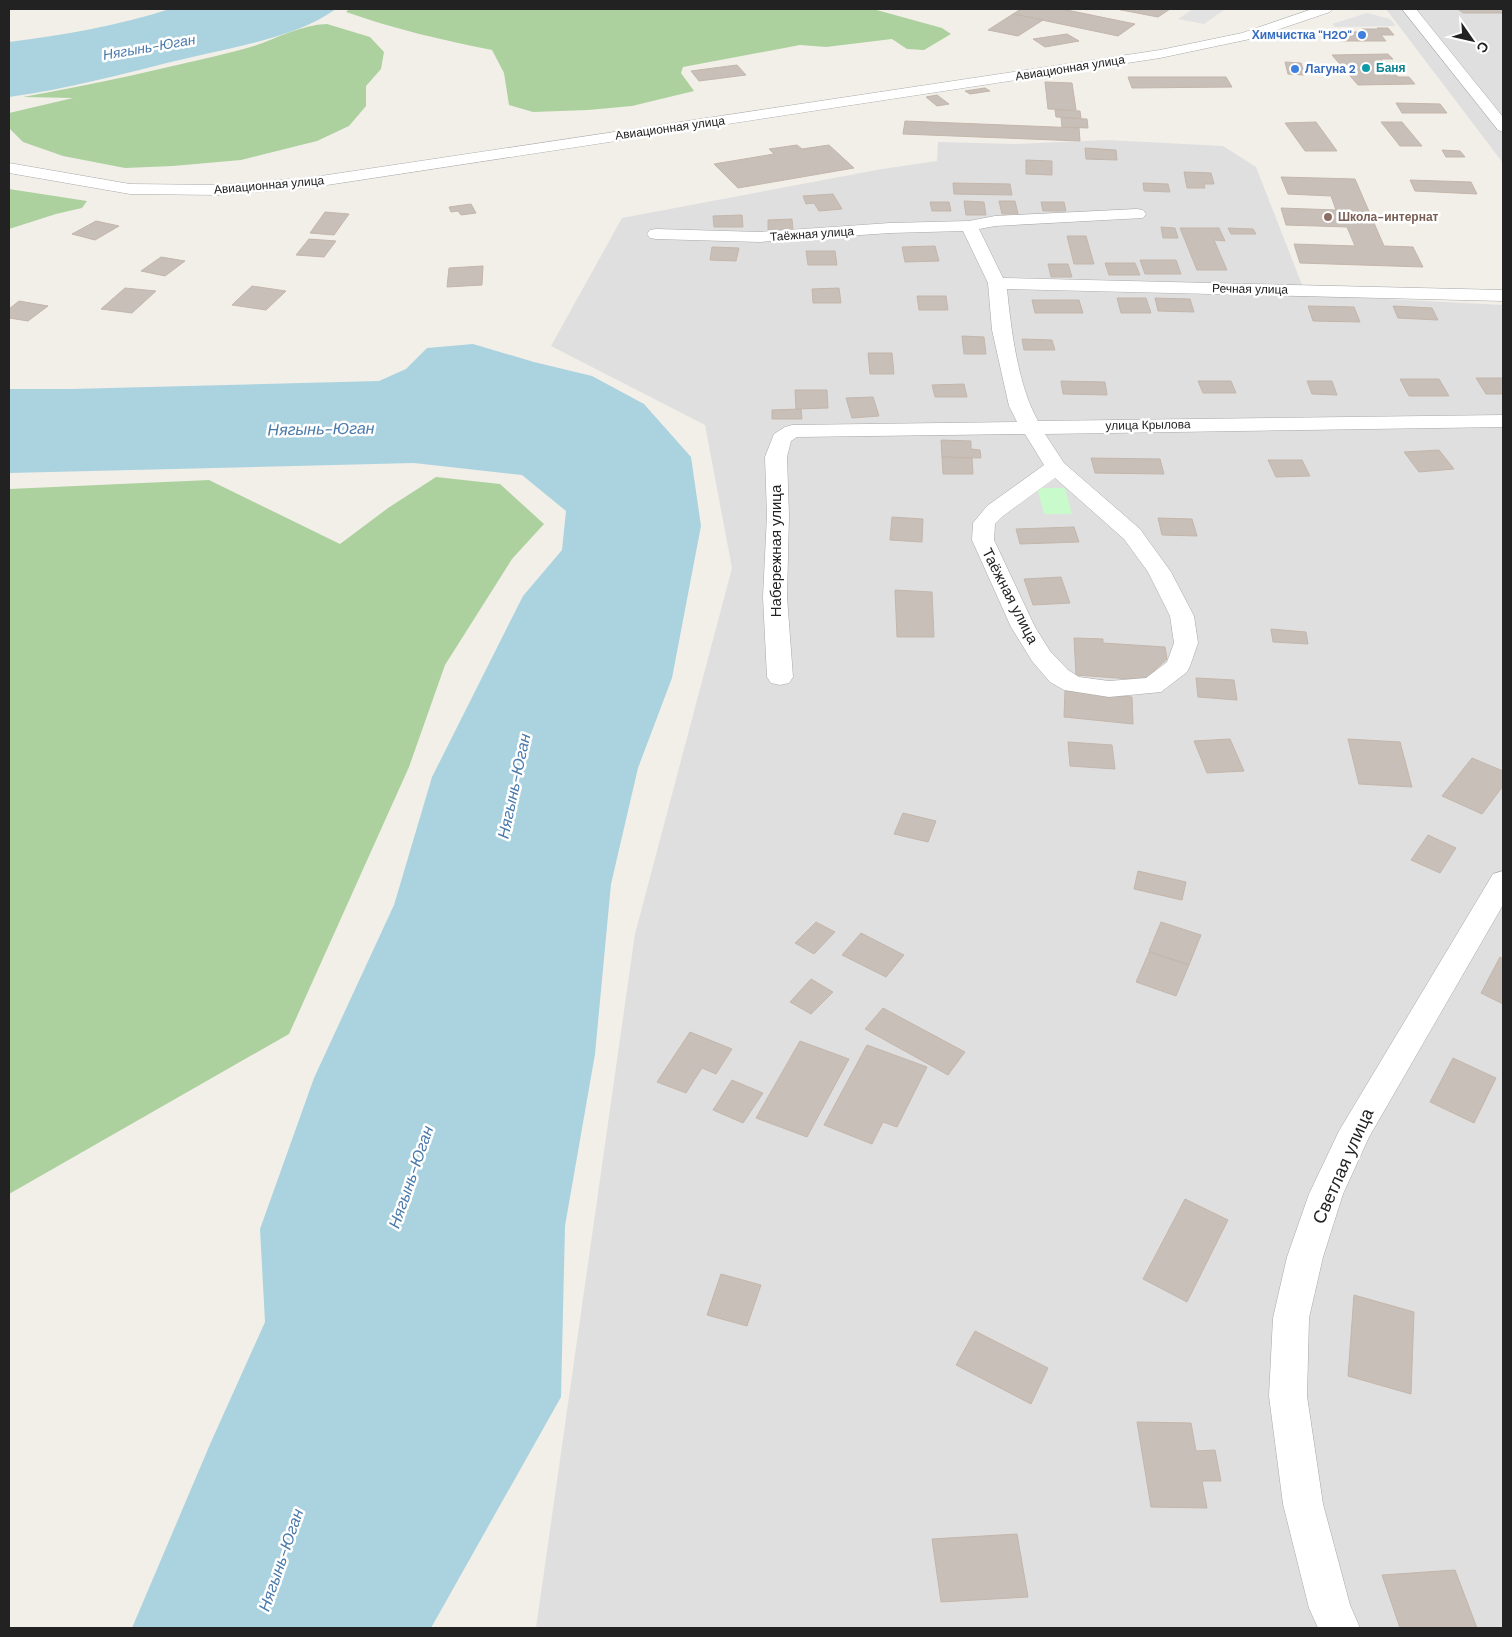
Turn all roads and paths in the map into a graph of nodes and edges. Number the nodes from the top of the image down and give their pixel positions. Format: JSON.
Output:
{"nodes":[{"id":1,"x":1325,"y":9,"type":"edge"},
{"id":2,"x":1408,"y":9,"type":"edge"},
{"id":3,"x":1503,"y":127,"type":"edge"},
{"id":4,"x":9,"y":168,"type":"edge"},
{"id":5,"x":1138,"y":214,"type":"dead end"},
{"id":6,"x":969,"y":226,"type":"junction"},
{"id":7,"x":656,"y":234,"type":"dead end"},
{"id":8,"x":997,"y":282,"type":"junction"},
{"id":9,"x":1503,"y":296,"type":"edge"},
{"id":10,"x":1503,"y":420,"type":"edge"},
{"id":11,"x":1030,"y":426,"type":"junction"},
{"id":12,"x":792,"y":431,"type":"joint"},
{"id":13,"x":1056,"y":467,"type":"junction"},
{"id":14,"x":780,"y":677,"type":"dead end"},
{"id":15,"x":1503,"y":881,"type":"edge"},
{"id":16,"x":1339,"y":1628,"type":"edge"}],
"edges":[{"from":1,"to":4,"type":"street","name":"Авиационная улица"},
{"from":2,"to":3,"type":"street"},
{"from":5,"to":6,"type":"street","name":"Таёжная улица"},
{"from":6,"to":7,"type":"street","name":"Таёжная улица"},
{"from":6,"to":8,"type":"street","name":"Таёжная улица"},
{"from":8,"to":9,"type":"street","name":"Речная улица"},
{"from":8,"to":11,"type":"street","name":"Таёжная улица"},
{"from":10,"to":11,"type":"street","name":"улица Крылова"},
{"from":11,"to":12,"type":"street","name":"улица Крылова"},
{"from":11,"to":13,"type":"street","name":"Таёжная улица"},
{"from":12,"to":14,"type":"street","name":"Набережная улица"},
{"from":13,"to":13,"type":"street","name":"Таёжная улица"},
{"from":15,"to":16,"type":"street","name":"Светлая улица"}]}
